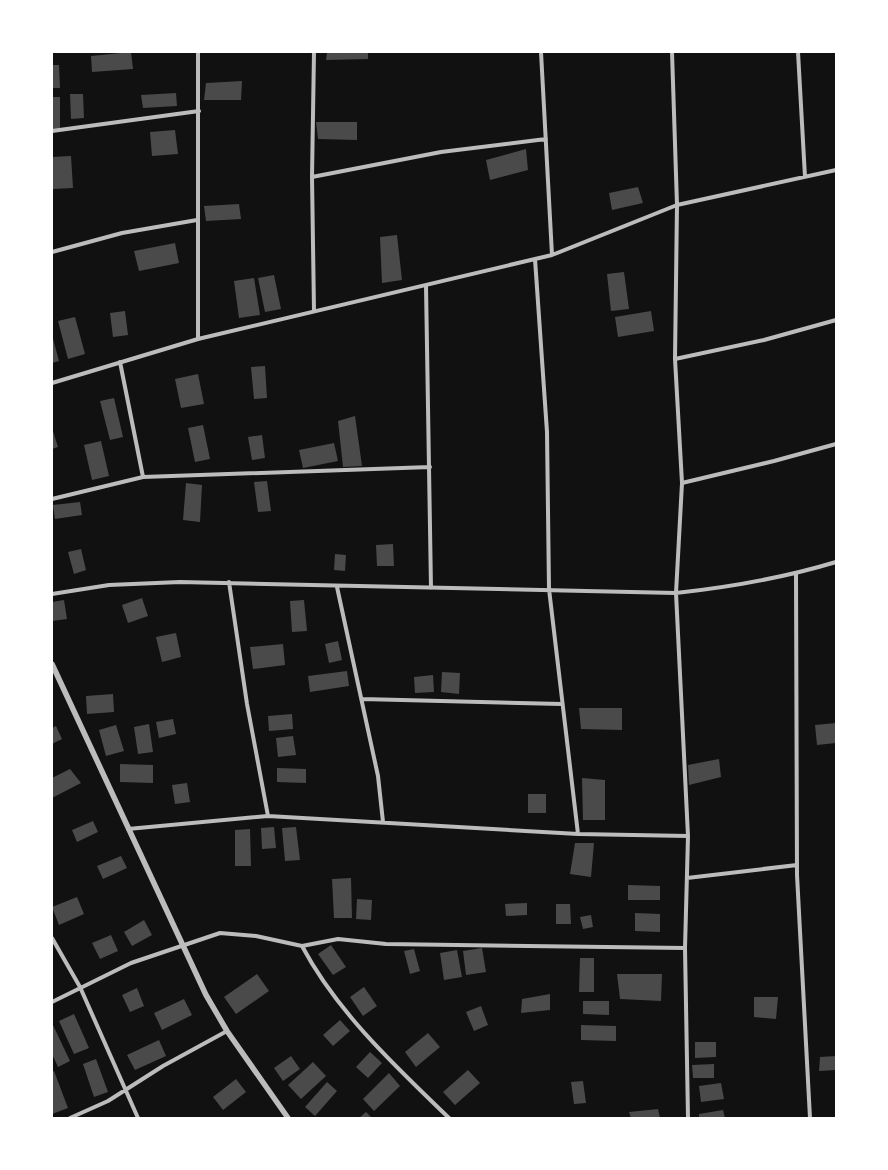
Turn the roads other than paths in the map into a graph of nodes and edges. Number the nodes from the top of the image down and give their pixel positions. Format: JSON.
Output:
{"nodes":[{"id":1,"x":198,"y":52,"type":"edge"},
{"id":2,"x":314,"y":52,"type":"edge"},
{"id":3,"x":541,"y":52,"type":"edge"},
{"id":4,"x":672,"y":52,"type":"edge"},
{"id":5,"x":798,"y":52,"type":"edge"},
{"id":6,"x":199,"y":111,"type":"junction"},
{"id":7,"x":52,"y":131,"type":"edge"},
{"id":8,"x":546,"y":139,"type":"junction"},
{"id":9,"x":836,"y":170,"type":"edge"},
{"id":10,"x":805,"y":176,"type":"junction"},
{"id":11,"x":312,"y":177,"type":"junction"},
{"id":12,"x":677,"y":205,"type":"junction"},
{"id":13,"x":197,"y":220,"type":"junction"},
{"id":14,"x":52,"y":252,"type":"edge"},
{"id":15,"x":552,"y":255,"type":"junction"},
{"id":16,"x":535,"y":259,"type":"junction"},
{"id":17,"x":426,"y":286,"type":"junction"},
{"id":18,"x":314,"y":311,"type":"junction"},
{"id":19,"x":836,"y":320,"type":"edge"},
{"id":20,"x":198,"y":339,"type":"junction"},
{"id":21,"x":675,"y":358,"type":"junction"},
{"id":22,"x":120,"y":362,"type":"junction"},
{"id":23,"x":52,"y":383,"type":"edge"},
{"id":24,"x":836,"y":444,"type":"edge"},
{"id":25,"x":430,"y":467,"type":"junction"},
{"id":26,"x":143,"y":478,"type":"junction"},
{"id":27,"x":682,"y":483,"type":"junction"},
{"id":28,"x":52,"y":500,"type":"edge"},
{"id":29,"x":836,"y":562,"type":"edge"},
{"id":30,"x":796,"y":574,"type":"junction"},
{"id":31,"x":229,"y":582,"type":"junction"},
{"id":32,"x":338,"y":587,"type":"junction"},
{"id":33,"x":431,"y":588,"type":"junction"},
{"id":34,"x":549,"y":589,"type":"junction"},
{"id":35,"x":676,"y":593,"type":"junction"},
{"id":36,"x":52,"y":594,"type":"edge"},
{"id":37,"x":52,"y":664,"type":"edge"},
{"id":38,"x":362,"y":699,"type":"junction"},
{"id":39,"x":562,"y":704,"type":"junction"},
{"id":40,"x":268,"y":816,"type":"junction"},
{"id":41,"x":383,"y":822,"type":"junction"},
{"id":42,"x":128,"y":829,"type":"junction"},
{"id":43,"x":578,"y":834,"type":"junction"},
{"id":44,"x":688,"y":836,"type":"junction"},
{"id":45,"x":797,"y":865,"type":"junction"},
{"id":46,"x":687,"y":878,"type":"junction"},
{"id":47,"x":52,"y":938,"type":"edge"},
{"id":48,"x":183,"y":946,"type":"junction"},
{"id":49,"x":302,"y":946,"type":"junction"},
{"id":50,"x":685,"y":948,"type":"junction"},
{"id":51,"x":80,"y":987,"type":"junction"},
{"id":52,"x":52,"y":1002,"type":"edge"},
{"id":53,"x":227,"y":1031,"type":"junction"},
{"id":54,"x":125,"y":1090,"type":"junction"},
{"id":55,"x":70,"y":1118,"type":"edge"},
{"id":56,"x":138,"y":1118,"type":"edge"},
{"id":57,"x":288,"y":1118,"type":"edge"},
{"id":58,"x":448,"y":1118,"type":"edge"},
{"id":59,"x":688,"y":1118,"type":"edge"},
{"id":60,"x":810,"y":1118,"type":"edge"}],
"edges":[{"from":1,"to":6,"type":"street"},
{"from":2,"to":11,"type":"street"},
{"from":3,"to":8,"type":"street"},
{"from":4,"to":12,"type":"street"},
{"from":5,"to":10,"type":"street"},
{"from":6,"to":7,"type":"street"},
{"from":6,"to":13,"type":"street"},
{"from":8,"to":11,"type":"street"},
{"from":8,"to":15,"type":"street"},
{"from":9,"to":10,"type":"street"},
{"from":10,"to":12,"type":"street"},
{"from":11,"to":18,"type":"street"},
{"from":12,"to":15,"type":"street"},
{"from":12,"to":21,"type":"street"},
{"from":13,"to":14,"type":"street"},
{"from":13,"to":20,"type":"street"},
{"from":15,"to":16,"type":"street"},
{"from":16,"to":17,"type":"street"},
{"from":16,"to":34,"type":"street"},
{"from":17,"to":18,"type":"street"},
{"from":17,"to":25,"type":"street"},
{"from":18,"to":20,"type":"street"},
{"from":19,"to":21,"type":"street"},
{"from":20,"to":22,"type":"street"},
{"from":21,"to":27,"type":"street"},
{"from":22,"to":23,"type":"street"},
{"from":22,"to":26,"type":"street"},
{"from":24,"to":27,"type":"street"},
{"from":25,"to":26,"type":"street"},
{"from":25,"to":33,"type":"street"},
{"from":26,"to":28,"type":"street"},
{"from":27,"to":35,"type":"street"},
{"from":29,"to":30,"type":"street"},
{"from":30,"to":35,"type":"street"},
{"from":30,"to":45,"type":"street"},
{"from":31,"to":32,"type":"street"},
{"from":31,"to":36,"type":"street"},
{"from":31,"to":40,"type":"street"},
{"from":32,"to":33,"type":"street"},
{"from":32,"to":38,"type":"street"},
{"from":33,"to":34,"type":"street"},
{"from":34,"to":35,"type":"street"},
{"from":34,"to":39,"type":"street"},
{"from":35,"to":44,"type":"street"},
{"from":37,"to":42,"type":"street"},
{"from":38,"to":39,"type":"street"},
{"from":38,"to":41,"type":"street"},
{"from":39,"to":43,"type":"street"},
{"from":40,"to":41,"type":"street"},
{"from":40,"to":42,"type":"street"},
{"from":41,"to":43,"type":"street"},
{"from":42,"to":48,"type":"street"},
{"from":43,"to":44,"type":"street"},
{"from":44,"to":46,"type":"street"},
{"from":45,"to":46,"type":"street"},
{"from":45,"to":60,"type":"street"},
{"from":46,"to":50,"type":"street"},
{"from":47,"to":51,"type":"street"},
{"from":48,"to":49,"type":"street"},
{"from":48,"to":51,"type":"street"},
{"from":48,"to":53,"type":"street"},
{"from":49,"to":50,"type":"street"},
{"from":49,"to":58,"type":"street"},
{"from":50,"to":59,"type":"street"},
{"from":51,"to":52,"type":"street"},
{"from":51,"to":54,"type":"street"},
{"from":53,"to":54,"type":"street"},
{"from":53,"to":57,"type":"street"},
{"from":54,"to":55,"type":"street"},
{"from":54,"to":56,"type":"street"}]}
